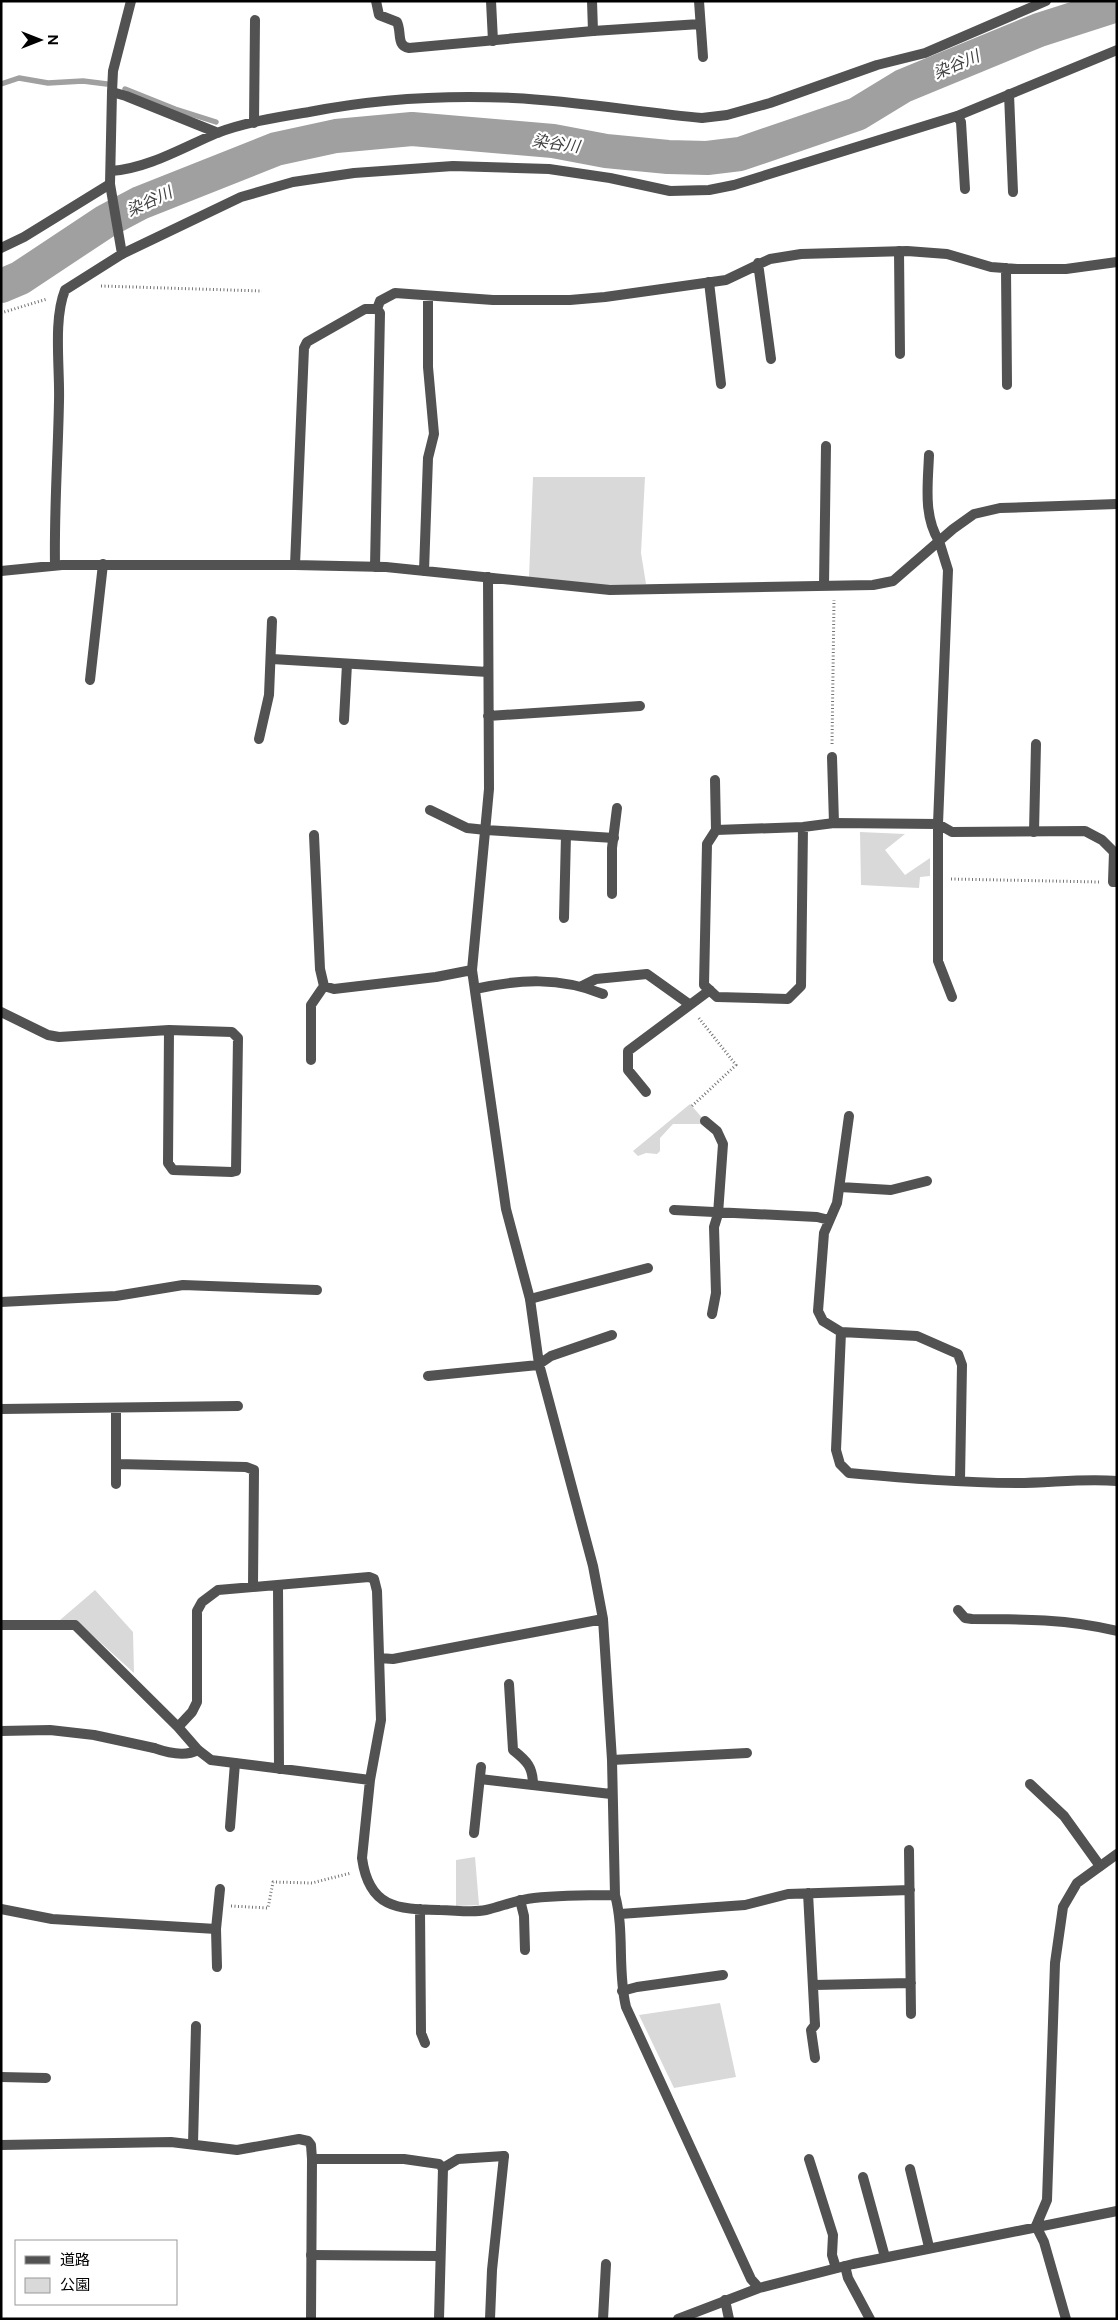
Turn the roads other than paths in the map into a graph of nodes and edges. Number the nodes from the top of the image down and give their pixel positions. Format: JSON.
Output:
{"nodes":[{"id":1,"x":131,"y":1,"type":"edge"},
{"id":2,"x":376,"y":1,"type":"edge"},
{"id":3,"x":492,"y":1,"type":"edge"},
{"id":4,"x":592,"y":1,"type":"edge"},
{"id":5,"x":699,"y":1,"type":"edge"},
{"id":6,"x":1046,"y":1,"type":"edge"},
{"id":7,"x":255,"y":20,"type":"dead end"},
{"id":8,"x":700,"y":24,"type":"junction"},
{"id":9,"x":593,"y":31,"type":"junction"},
{"id":10,"x":493,"y":41,"type":"junction"},
{"id":11,"x":1117,"y":50,"type":"edge"},
{"id":12,"x":703,"y":57,"type":"dead end"},
{"id":13,"x":112,"y":92,"type":"junction"},
{"id":14,"x":1009,"y":94,"type":"junction"},
{"id":15,"x":957,"y":116,"type":"junction"},
{"id":16,"x":254,"y":122,"type":"junction"},
{"id":17,"x":218,"y":133,"type":"junction"},
{"id":18,"x":110,"y":171,"type":"junction"},
{"id":19,"x":965,"y":189,"type":"dead end"},
{"id":20,"x":110,"y":190,"type":"junction"},
{"id":21,"x":1013,"y":192,"type":"dead end"},
{"id":22,"x":1,"y":248,"type":"edge"},
{"id":23,"x":121,"y":250,"type":"junction"},
{"id":24,"x":899,"y":251,"type":"junction"},
{"id":25,"x":1117,"y":262,"type":"edge"},
{"id":26,"x":758,"y":263,"type":"junction"},
{"id":27,"x":1006,"y":268,"type":"junction"},
{"id":28,"x":709,"y":282,"type":"junction"},
{"id":29,"x":428,"y":296,"type":"junction"},
{"id":30,"x":377,"y":309,"type":"junction"},
{"id":31,"x":900,"y":354,"type":"dead end"},
{"id":32,"x":771,"y":359,"type":"dead end"},
{"id":33,"x":721,"y":384,"type":"dead end"},
{"id":34,"x":1007,"y":385,"type":"dead end"},
{"id":35,"x":826,"y":446,"type":"dead end"},
{"id":36,"x":929,"y":454,"type":"dead end"},
{"id":37,"x":1117,"y":504,"type":"edge"},
{"id":38,"x":939,"y":541,"type":"junction"},
{"id":39,"x":103,"y":564,"type":"junction"},
{"id":40,"x":55,"y":565,"type":"junction"},
{"id":41,"x":295,"y":565,"type":"junction"},
{"id":42,"x":375,"y":567,"type":"junction"},
{"id":43,"x":1,"y":571,"type":"edge"},
{"id":44,"x":424,"y":571,"type":"junction"},
{"id":45,"x":488,"y":577,"type":"junction"},
{"id":46,"x":1,"y":583,"type":"edge"},
{"id":47,"x":829,"y":585,"type":"junction"},
{"id":48,"x":272,"y":621,"type":"dead end"},
{"id":49,"x":272,"y":658,"type":"junction"},
{"id":50,"x":347,"y":664,"type":"junction"},
{"id":51,"x":488,"y":672,"type":"junction"},
{"id":52,"x":90,"y":680,"type":"dead end"},
{"id":53,"x":640,"y":706,"type":"dead end"},
{"id":54,"x":488,"y":716,"type":"junction"},
{"id":55,"x":344,"y":720,"type":"dead end"},
{"id":56,"x":259,"y":740,"type":"dead end"},
{"id":57,"x":1036,"y":744,"type":"dead end"},
{"id":58,"x":832,"y":757,"type":"road end"},
{"id":59,"x":715,"y":780,"type":"dead end"},
{"id":60,"x":617,"y":808,"type":"dead end"},
{"id":61,"x":430,"y":810,"type":"dead end"},
{"id":62,"x":834,"y":823,"type":"junction"},
{"id":63,"x":938,"y":824,"type":"junction"},
{"id":64,"x":803,"y":827,"type":"junction"},
{"id":65,"x":486,"y":830,"type":"junction"},
{"id":66,"x":716,"y":830,"type":"junction"},
{"id":67,"x":1034,"y":832,"type":"junction"},
{"id":68,"x":314,"y":835,"type":"dead end"},
{"id":69,"x":566,"y":835,"type":"junction"},
{"id":70,"x":614,"y":838,"type":"junction"},
{"id":71,"x":1115,"y":882,"type":"edge"},
{"id":72,"x":612,"y":894,"type":"dead end"},
{"id":73,"x":564,"y":918,"type":"dead end"},
{"id":74,"x":472,"y":970,"type":"junction"},
{"id":75,"x":324,"y":986,"type":"junction"},
{"id":76,"x":582,"y":986,"type":"junction"},
{"id":77,"x":475,"y":989,"type":"junction"},
{"id":78,"x":710,"y":990,"type":"junction"},
{"id":79,"x":603,"y":994,"type":"dead end"},
{"id":80,"x":952,"y":997,"type":"dead end"},
{"id":81,"x":689,"y":1004,"type":"junction"},
{"id":82,"x":1,"y":1012,"type":"edge"},
{"id":83,"x":169,"y":1030,"type":"junction"},
{"id":84,"x":311,"y":1060,"type":"dead end"},
{"id":85,"x":646,"y":1092,"type":"dead end"},
{"id":86,"x":849,"y":1116,"type":"dead end"},
{"id":87,"x":705,"y":1120,"type":"dead end"},
{"id":88,"x":927,"y":1181,"type":"dead end"},
{"id":89,"x":840,"y":1186,"type":"junction"},
{"id":90,"x":674,"y":1210,"type":"dead end"},
{"id":91,"x":718,"y":1214,"type":"junction"},
{"id":92,"x":829,"y":1220,"type":"junction"},
{"id":93,"x":648,"y":1268,"type":"dead end"},
{"id":94,"x":317,"y":1290,"type":"dead end"},
{"id":95,"x":530,"y":1299,"type":"junction"},
{"id":96,"x":1,"y":1302,"type":"edge"},
{"id":97,"x":712,"y":1314,"type":"dead end"},
{"id":98,"x":841,"y":1332,"type":"junction"},
{"id":99,"x":612,"y":1334,"type":"dead end"},
{"id":100,"x":539,"y":1364,"type":"junction"},
{"id":101,"x":428,"y":1376,"type":"dead end"},
{"id":102,"x":238,"y":1406,"type":"dead end"},
{"id":103,"x":1,"y":1408,"type":"edge"},
{"id":104,"x":116,"y":1409,"type":"junction"},
{"id":105,"x":116,"y":1464,"type":"junction"},
{"id":106,"x":960,"y":1480,"type":"junction"},
{"id":107,"x":1117,"y":1482,"type":"edge"},
{"id":108,"x":116,"y":1484,"type":"dead end"},
{"id":109,"x":278,"y":1585,"type":"junction"},
{"id":110,"x":254,"y":1586,"type":"junction"},
{"id":111,"x":958,"y":1610,"type":"dead end"},
{"id":112,"x":603,"y":1619,"type":"junction"},
{"id":113,"x":1,"y":1625,"type":"edge"},
{"id":114,"x":1117,"y":1630,"type":"edge"},
{"id":115,"x":379,"y":1658,"type":"junction"},
{"id":116,"x":509,"y":1684,"type":"dead end"},
{"id":117,"x":178,"y":1727,"type":"junction"},
{"id":118,"x":1,"y":1731,"type":"edge"},
{"id":119,"x":198,"y":1750,"type":"junction"},
{"id":120,"x":746,"y":1753,"type":"dead end"},
{"id":121,"x":612,"y":1760,"type":"junction"},
{"id":122,"x":235,"y":1763,"type":"junction"},
{"id":123,"x":481,"y":1767,"type":"dead end"},
{"id":124,"x":279,"y":1769,"type":"junction"},
{"id":125,"x":480,"y":1779,"type":"junction"},
{"id":126,"x":370,"y":1780,"type":"junction"},
{"id":127,"x":1030,"y":1784,"type":"dead end"},
{"id":128,"x":533,"y":1786,"type":"junction"},
{"id":129,"x":611,"y":1794,"type":"junction"},
{"id":130,"x":230,"y":1827,"type":"dead end"},
{"id":131,"x":474,"y":1833,"type":"dead end"},
{"id":132,"x":909,"y":1850,"type":"dead end"},
{"id":133,"x":1117,"y":1854,"type":"edge"},
{"id":134,"x":1100,"y":1866,"type":"junction"},
{"id":135,"x":220,"y":1889,"type":"dead end"},
{"id":136,"x":910,"y":1890,"type":"junction"},
{"id":137,"x":808,"y":1893,"type":"junction"},
{"id":138,"x":615,"y":1895,"type":"junction"},
{"id":139,"x":520,"y":1900,"type":"junction"},
{"id":140,"x":1,"y":1909,"type":"edge"},
{"id":141,"x":420,"y":1909,"type":"junction"},
{"id":142,"x":620,"y":1914,"type":"junction"},
{"id":143,"x":216,"y":1929,"type":"junction"},
{"id":144,"x":525,"y":1950,"type":"dead end"},
{"id":145,"x":217,"y":1967,"type":"dead end"},
{"id":146,"x":723,"y":1975,"type":"dead end"},
{"id":147,"x":911,"y":1983,"type":"junction"},
{"id":148,"x":814,"y":1985,"type":"junction"},
{"id":149,"x":622,"y":1991,"type":"junction"},
{"id":150,"x":911,"y":2014,"type":"dead end"},
{"id":151,"x":196,"y":2026,"type":"dead end"},
{"id":152,"x":425,"y":2043,"type":"dead end"},
{"id":153,"x":816,"y":2058,"type":"dead end"},
{"id":154,"x":1,"y":2077,"type":"edge"},
{"id":155,"x":46,"y":2078,"type":"dead end"},
{"id":156,"x":193,"y":2144,"type":"junction"},
{"id":157,"x":1,"y":2145,"type":"edge"},
{"id":158,"x":312,"y":2159,"type":"junction"},
{"id":159,"x":809,"y":2159,"type":"dead end"},
{"id":160,"x":443,"y":2168,"type":"junction"},
{"id":161,"x":910,"y":2168,"type":"dead end"},
{"id":162,"x":863,"y":2176,"type":"dead end"},
{"id":163,"x":1117,"y":2211,"type":"edge"},
{"id":164,"x":1036,"y":2226,"type":"junction"},
{"id":165,"x":929,"y":2247,"type":"junction"},
{"id":166,"x":311,"y":2255,"type":"junction"},
{"id":167,"x":440,"y":2256,"type":"junction"},
{"id":168,"x":885,"y":2257,"type":"junction"},
{"id":169,"x":606,"y":2264,"type":"dead end"},
{"id":170,"x":841,"y":2267,"type":"junction"},
{"id":171,"x":759,"y":2288,"type":"junction"},
{"id":172,"x":725,"y":2300,"type":"junction"},
{"id":173,"x":311,"y":2319,"type":"edge"},
{"id":174,"x":439,"y":2319,"type":"edge"},
{"id":175,"x":490,"y":2319,"type":"edge"},
{"id":176,"x":603,"y":2319,"type":"edge"},
{"id":177,"x":678,"y":2319,"type":"edge"},
{"id":178,"x":729,"y":2319,"type":"edge"},
{"id":179,"x":870,"y":2319,"type":"edge"},
{"id":180,"x":1066,"y":2319,"type":"edge"}],
"edges":[{"from":1,"to":13,"type":"street"},
{"from":2,"to":10,"type":"street"},
{"from":3,"to":10,"type":"street"},
{"from":4,"to":9,"type":"street"},
{"from":5,"to":8,"type":"street"},
{"from":6,"to":16,"type":"street"},
{"from":7,"to":16,"type":"street"},
{"from":8,"to":9,"type":"street"},
{"from":8,"to":12,"type":"street"},
{"from":9,"to":10,"type":"street"},
{"from":11,"to":14,"type":"street"},
{"from":13,"to":17,"type":"street"},
{"from":13,"to":18,"type":"street"},
{"from":14,"to":15,"type":"street"},
{"from":14,"to":21,"type":"street"},
{"from":15,"to":19,"type":"street"},
{"from":15,"to":23,"type":"street"},
{"from":16,"to":17,"type":"street"},
{"from":17,"to":18,"type":"street"},
{"from":18,"to":20,"type":"street"},
{"from":20,"to":22,"type":"street"},
{"from":20,"to":23,"type":"street"},
{"from":23,"to":40,"type":"street"},
{"from":24,"to":26,"type":"street"},
{"from":24,"to":27,"type":"street"},
{"from":24,"to":31,"type":"street"},
{"from":25,"to":27,"type":"street"},
{"from":26,"to":28,"type":"street"},
{"from":26,"to":32,"type":"street"},
{"from":27,"to":34,"type":"street"},
{"from":28,"to":29,"type":"street"},
{"from":28,"to":33,"type":"street"},
{"from":29,"to":30,"type":"street"},
{"from":29,"to":44,"type":"street"},
{"from":30,"to":41,"type":"street"},
{"from":30,"to":42,"type":"street"},
{"from":35,"to":47,"type":"street"},
{"from":36,"to":38,"type":"street"},
{"from":37,"to":38,"type":"street"},
{"from":38,"to":47,"type":"street"},
{"from":38,"to":63,"type":"street"},
{"from":39,"to":40,"type":"street"},
{"from":39,"to":41,"type":"street"},
{"from":39,"to":52,"type":"street"},
{"from":40,"to":43,"type":"street"},
{"from":41,"to":42,"type":"street"},
{"from":42,"to":44,"type":"street"},
{"from":43,"to":46,"type":"street"},
{"from":44,"to":45,"type":"street"},
{"from":45,"to":47,"type":"street"},
{"from":45,"to":51,"type":"street"},
{"from":48,"to":49,"type":"street"},
{"from":49,"to":50,"type":"street"},
{"from":49,"to":56,"type":"street"},
{"from":50,"to":51,"type":"street"},
{"from":50,"to":55,"type":"street"},
{"from":51,"to":54,"type":"street"},
{"from":53,"to":54,"type":"street"},
{"from":54,"to":65,"type":"street"},
{"from":57,"to":67,"type":"street"},
{"from":58,"to":62,"type":"street"},
{"from":59,"to":66,"type":"street"},
{"from":60,"to":70,"type":"street"},
{"from":61,"to":65,"type":"street"},
{"from":62,"to":63,"type":"street"},
{"from":62,"to":64,"type":"street"},
{"from":63,"to":67,"type":"street"},
{"from":63,"to":80,"type":"street"},
{"from":64,"to":66,"type":"street"},
{"from":64,"to":78,"type":"street"},
{"from":65,"to":69,"type":"street"},
{"from":65,"to":74,"type":"street"},
{"from":66,"to":78,"type":"street"},
{"from":67,"to":71,"type":"street"},
{"from":68,"to":75,"type":"street"},
{"from":69,"to":70,"type":"street"},
{"from":69,"to":73,"type":"street"},
{"from":70,"to":72,"type":"street"},
{"from":74,"to":75,"type":"street"},
{"from":74,"to":77,"type":"street"},
{"from":75,"to":84,"type":"street"},
{"from":76,"to":77,"type":"street"},
{"from":76,"to":79,"type":"street"},
{"from":76,"to":81,"type":"street"},
{"from":77,"to":95,"type":"street"},
{"from":78,"to":81,"type":"street"},
{"from":81,"to":85,"type":"street"},
{"from":82,"to":83,"type":"street"},
{"from":83,"to":83,"type":"street"},
{"from":86,"to":89,"type":"street"},
{"from":87,"to":91,"type":"street"},
{"from":88,"to":89,"type":"street"},
{"from":89,"to":92,"type":"street"},
{"from":90,"to":91,"type":"street"},
{"from":91,"to":92,"type":"street"},
{"from":91,"to":97,"type":"street"},
{"from":92,"to":98,"type":"street"},
{"from":93,"to":95,"type":"street"},
{"from":94,"to":96,"type":"street"},
{"from":95,"to":100,"type":"street"},
{"from":98,"to":106,"type":"street"},
{"from":98,"to":106,"type":"street"},
{"from":99,"to":100,"type":"street"},
{"from":100,"to":101,"type":"street"},
{"from":100,"to":112,"type":"street"},
{"from":102,"to":104,"type":"street"},
{"from":103,"to":104,"type":"street"},
{"from":104,"to":105,"type":"street"},
{"from":105,"to":108,"type":"street"},
{"from":105,"to":110,"type":"street"},
{"from":106,"to":107,"type":"street"},
{"from":109,"to":110,"type":"street"},
{"from":109,"to":115,"type":"street"},
{"from":109,"to":124,"type":"street"},
{"from":110,"to":117,"type":"street"},
{"from":111,"to":114,"type":"street"},
{"from":112,"to":115,"type":"street"},
{"from":112,"to":121,"type":"street"},
{"from":113,"to":117,"type":"street"},
{"from":115,"to":126,"type":"street"},
{"from":116,"to":128,"type":"street"},
{"from":117,"to":119,"type":"street"},
{"from":118,"to":119,"type":"street"},
{"from":119,"to":122,"type":"street"},
{"from":120,"to":121,"type":"street"},
{"from":121,"to":129,"type":"street"},
{"from":122,"to":124,"type":"street"},
{"from":122,"to":130,"type":"street"},
{"from":123,"to":125,"type":"street"},
{"from":124,"to":126,"type":"street"},
{"from":125,"to":128,"type":"street"},
{"from":125,"to":131,"type":"street"},
{"from":126,"to":141,"type":"street"},
{"from":127,"to":134,"type":"street"},
{"from":128,"to":129,"type":"street"},
{"from":129,"to":138,"type":"street"},
{"from":132,"to":136,"type":"street"},
{"from":133,"to":134,"type":"street"},
{"from":134,"to":164,"type":"street"},
{"from":135,"to":143,"type":"street"},
{"from":136,"to":137,"type":"street"},
{"from":136,"to":147,"type":"street"},
{"from":137,"to":142,"type":"street"},
{"from":137,"to":148,"type":"street"},
{"from":138,"to":139,"type":"street"},
{"from":138,"to":142,"type":"street"},
{"from":139,"to":141,"type":"street"},
{"from":139,"to":144,"type":"street"},
{"from":140,"to":143,"type":"street"},
{"from":141,"to":152,"type":"street"},
{"from":142,"to":149,"type":"street"},
{"from":143,"to":145,"type":"street"},
{"from":146,"to":149,"type":"street"},
{"from":147,"to":148,"type":"street"},
{"from":147,"to":150,"type":"street"},
{"from":148,"to":153,"type":"street"},
{"from":149,"to":171,"type":"street"},
{"from":151,"to":156,"type":"street"},
{"from":154,"to":155,"type":"street"},
{"from":156,"to":157,"type":"street"},
{"from":156,"to":158,"type":"street"},
{"from":158,"to":160,"type":"street"},
{"from":158,"to":166,"type":"street"},
{"from":159,"to":170,"type":"street"},
{"from":160,"to":167,"type":"street"},
{"from":160,"to":175,"type":"street"},
{"from":161,"to":165,"type":"street"},
{"from":162,"to":168,"type":"street"},
{"from":163,"to":164,"type":"street"},
{"from":164,"to":165,"type":"street"},
{"from":164,"to":180,"type":"street"},
{"from":165,"to":168,"type":"street"},
{"from":166,"to":167,"type":"street"},
{"from":166,"to":173,"type":"street"},
{"from":167,"to":174,"type":"street"},
{"from":168,"to":170,"type":"street"},
{"from":169,"to":176,"type":"street"},
{"from":170,"to":171,"type":"street"},
{"from":170,"to":179,"type":"street"},
{"from":171,"to":172,"type":"street"},
{"from":172,"to":177,"type":"street"},
{"from":172,"to":178,"type":"street"}]}
